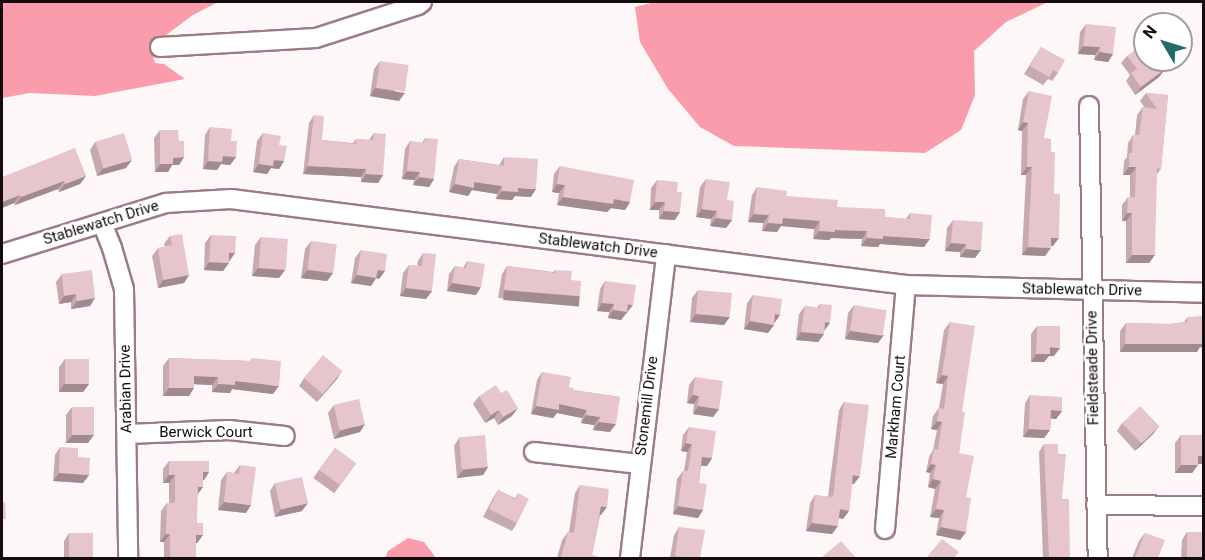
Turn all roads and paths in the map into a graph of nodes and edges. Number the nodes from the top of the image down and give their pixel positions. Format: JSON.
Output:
{"nodes":[{"id":1,"x":423,"y":2,"type":"edge"},
{"id":2,"x":160,"y":47,"type":"dead end"},
{"id":3,"x":1089,"y":106,"type":"dead end"},
{"id":4,"x":102,"y":223,"type":"junction"},
{"id":5,"x":2,"y":254,"type":"edge"},
{"id":6,"x":666,"y":255,"type":"junction"},
{"id":7,"x":906,"y":285,"type":"junction"},
{"id":8,"x":1091,"y":291,"type":"junction"},
{"id":9,"x":1203,"y":293,"type":"edge"},
{"id":10,"x":127,"y":434,"type":"junction"},
{"id":11,"x":285,"y":436,"type":"dead end"},
{"id":12,"x":534,"y":452,"type":"dead end"},
{"id":13,"x":639,"y":464,"type":"junction"},
{"id":14,"x":1096,"y":505,"type":"junction"},
{"id":15,"x":1203,"y":506,"type":"edge"},
{"id":16,"x":885,"y":529,"type":"dead end"},
{"id":17,"x":128,"y":558,"type":"edge"},
{"id":18,"x":630,"y":558,"type":"edge"},
{"id":19,"x":1098,"y":558,"type":"edge"}],
"edges":[{"from":1,"to":2,"type":"street"},
{"from":3,"to":8,"type":"street","name":"Fieldsteade Drive"},
{"from":4,"to":5,"type":"street","name":"Stablewatch Drive"},
{"from":4,"to":6,"type":"street","name":"Stablewatch Drive"},
{"from":4,"to":10,"type":"street","name":"Arabian Drive"},
{"from":6,"to":7,"type":"street","name":"Stablewatch Drive"},
{"from":6,"to":13,"type":"street","name":"Stonemill Drive"},
{"from":7,"to":8,"type":"street","name":"Stablewatch Drive"},
{"from":7,"to":16,"type":"street","name":"Markham Court"},
{"from":8,"to":9,"type":"street","name":"Stablewatch Drive"},
{"from":8,"to":14,"type":"street","name":"Fieldsteade Drive"},
{"from":10,"to":11,"type":"street","name":"Berwick Court"},
{"from":10,"to":17,"type":"street","name":"Arabian Drive"},
{"from":12,"to":13,"type":"street"},
{"from":13,"to":18,"type":"street","name":"Stonemill Drive"},
{"from":14,"to":15,"type":"street"},
{"from":14,"to":19,"type":"street","name":"Fieldsteade Drive"}]}
